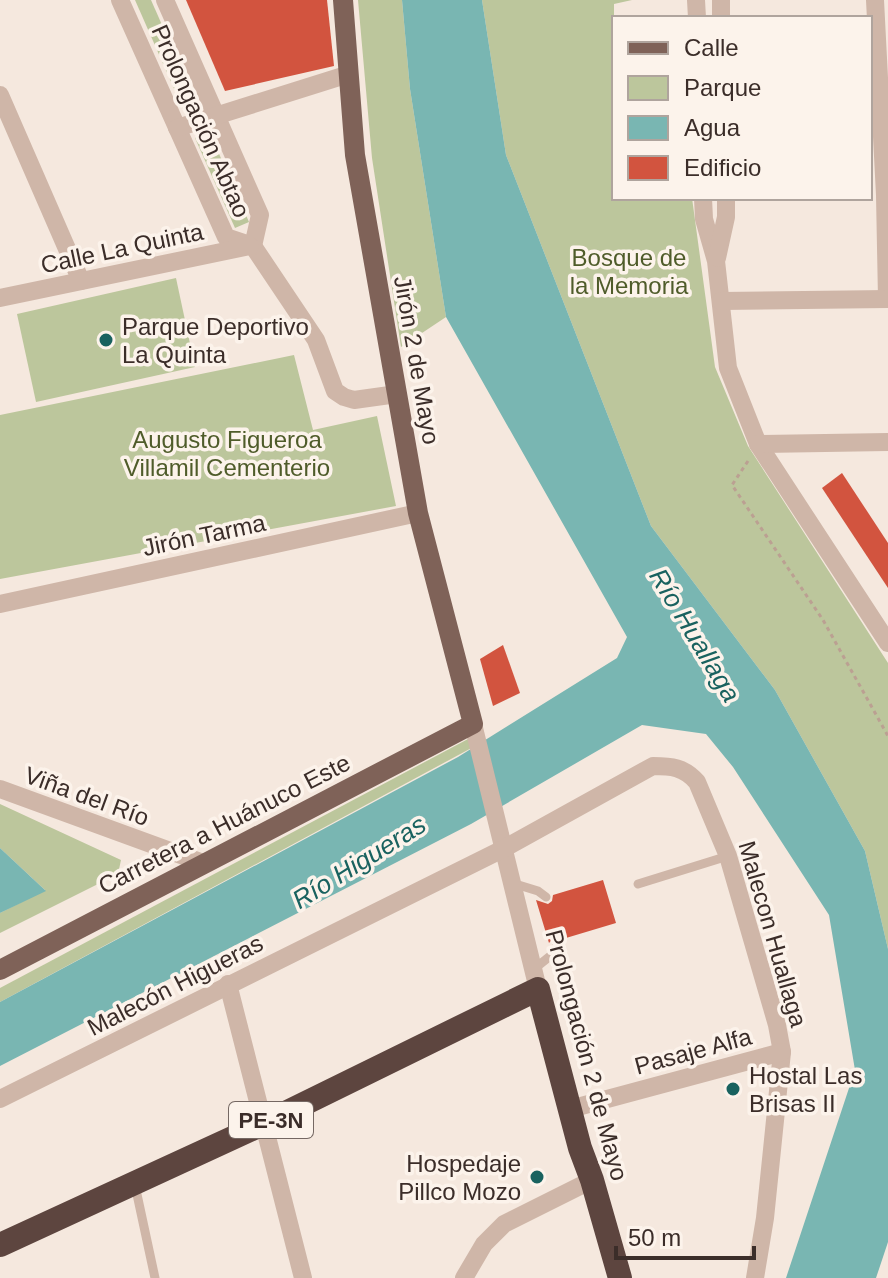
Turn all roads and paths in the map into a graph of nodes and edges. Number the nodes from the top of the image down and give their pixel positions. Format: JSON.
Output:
{"nodes":[{"id":1,"x":120,"y":0,"type":"edge"},
{"id":2,"x":165,"y":0,"type":"edge"},
{"id":3,"x":343,"y":0,"type":"edge"},
{"id":4,"x":875,"y":0,"type":"edge"},
{"id":5,"x":873,"y":52,"type":"edge"},
{"id":6,"x":349,"y":74,"type":"junction"},
{"id":7,"x":0,"y":95,"type":"edge"},
{"id":8,"x":216,"y":116,"type":"junction"},
{"id":9,"x":177,"y":128,"type":"junction"},
{"id":10,"x":886,"y":195,"type":"edge"},
{"id":11,"x":703,"y":200,"type":"edge"},
{"id":12,"x":726,"y":200,"type":"edge"},
{"id":13,"x":253,"y":246,"type":"junction"},
{"id":14,"x":716,"y":261,"type":"junction"},
{"id":15,"x":81,"y":281,"type":"junction"},
{"id":16,"x":0,"y":298,"type":"edge"},
{"id":17,"x":887,"y":299,"type":"edge"},
{"id":18,"x":721,"y":301,"type":"junction"},
{"id":19,"x":397,"y":394,"type":"junction"},
{"id":20,"x":888,"y":442,"type":"edge"},
{"id":21,"x":758,"y":444,"type":"junction"},
{"id":22,"x":418,"y":513,"type":"junction"},
{"id":23,"x":0,"y":604,"type":"edge"},
{"id":24,"x":888,"y":643,"type":"edge"},
{"id":25,"x":475,"y":733,"type":"junction"},
{"id":26,"x":888,"y":736,"type":"edge"},
{"id":27,"x":671,"y":766,"type":"joint"},
{"id":28,"x":0,"y":789,"type":"edge"},
{"id":29,"x":502,"y":846,"type":"junction"},
{"id":30,"x":728,"y":856,"type":"junction"},
{"id":31,"x":203,"y":863,"type":"junction"},
{"id":32,"x":511,"y":883,"type":"junction"},
{"id":33,"x":638,"y":884,"type":"dead end"},
{"id":34,"x":546,"y":897,"type":"dead end"},
{"id":35,"x":559,"y":940,"type":"dead end"},
{"id":36,"x":0,"y":970,"type":"edge"},
{"id":37,"x":536,"y":979,"type":"junction"},
{"id":38,"x":228,"y":984,"type":"junction"},
{"id":39,"x":782,"y":1052,"type":"junction"},
{"id":40,"x":0,"y":1099,"type":"edge"},
{"id":41,"x":570,"y":1109,"type":"junction"},
{"id":42,"x":265,"y":1123,"type":"junction"},
{"id":43,"x":592,"y":1180,"type":"junction"},
{"id":44,"x":135,"y":1185,"type":"junction"},
{"id":45,"x":0,"y":1245,"type":"edge"},
{"id":46,"x":155,"y":1278,"type":"edge"},
{"id":47,"x":303,"y":1278,"type":"edge"},
{"id":48,"x":464,"y":1278,"type":"edge"},
{"id":49,"x":620,"y":1278,"type":"edge"},
{"id":50,"x":755,"y":1278,"type":"edge"}],
"edges":[{"from":1,"to":9,"type":"street","name":"Prolongación Abtao"},
{"from":2,"to":8,"type":"street","name":"Prolongación Abtao"},
{"from":3,"to":6,"type":"main road","name":"Jirón 2 de Mayo"},
{"from":4,"to":5,"type":"street"},
{"from":5,"to":10,"type":"street"},
{"from":6,"to":8,"type":"street"},
{"from":6,"to":19,"type":"main road","name":"Jirón 2 de Mayo"},
{"from":7,"to":15,"type":"street"},
{"from":8,"to":9,"type":"street"},
{"from":8,"to":13,"type":"street","name":"Prolongación Abtao"},
{"from":9,"to":13,"type":"street","name":"Prolongación Abtao"},
{"from":10,"to":17,"type":"street"},
{"from":11,"to":14,"type":"street"},
{"from":12,"to":14,"type":"street"},
{"from":13,"to":15,"type":"street","name":"Calle La Quinta"},
{"from":13,"to":19,"type":"street","name":"Prolongación Abtao"},
{"from":14,"to":18,"type":"street"},
{"from":15,"to":16,"type":"street","name":"Calle La Quinta"},
{"from":17,"to":18,"type":"street"},
{"from":18,"to":21,"type":"street"},
{"from":19,"to":22,"type":"main road","name":"Jirón 2 de Mayo"},
{"from":20,"to":21,"type":"street"},
{"from":21,"to":24,"type":"street"},
{"from":21,"to":26,"type":"path"},
{"from":22,"to":23,"type":"street","name":"Jirón Tarma"},
{"from":22,"to":25,"type":"main road","name":"Jirón 2 de Mayo"},
{"from":25,"to":29,"type":"street","name":"Prolongación 2 de Mayo"},
{"from":25,"to":31,"type":"main road","name":"Carretera a Huánuco Este"},
{"from":27,"to":29,"type":"street","name":"Malecón Higueras"},
{"from":27,"to":30,"type":"street","name":"Malecon Huallaga"},
{"from":28,"to":31,"type":"street","name":"Viña del Río"},
{"from":29,"to":32,"type":"street","name":"Prolongación 2 de Mayo"},
{"from":29,"to":38,"type":"street","name":"Malecón Higueras"},
{"from":30,"to":33,"type":"lane"},
{"from":30,"to":39,"type":"street","name":"Malecon Huallaga"},
{"from":31,"to":36,"type":"main road","name":"Carretera a Huánuco Este"},
{"from":32,"to":34,"type":"lane"},
{"from":32,"to":37,"type":"street","name":"Prolongación 2 de Mayo"},
{"from":35,"to":37,"type":"lane"},
{"from":37,"to":41,"type":"highway","name":"Prolongación 2 de Mayo"},
{"from":37,"to":42,"type":"highway","number":"PE-3N"},
{"from":38,"to":40,"type":"street","name":"Malecón Higueras"},
{"from":38,"to":42,"type":"street"},
{"from":39,"to":41,"type":"street","name":"Pasaje Alfa"},
{"from":39,"to":50,"type":"street","name":"Malecon Huallaga"},
{"from":41,"to":43,"type":"highway","name":"Prolongación 2 de Mayo"},
{"from":42,"to":44,"type":"highway","number":"PE-3N"},
{"from":42,"to":47,"type":"street"},
{"from":43,"to":48,"type":"street"},
{"from":43,"to":49,"type":"highway","name":"Prolongación 2 de Mayo"},
{"from":44,"to":45,"type":"highway","number":"PE-3N"},
{"from":44,"to":46,"type":"lane"}]}
